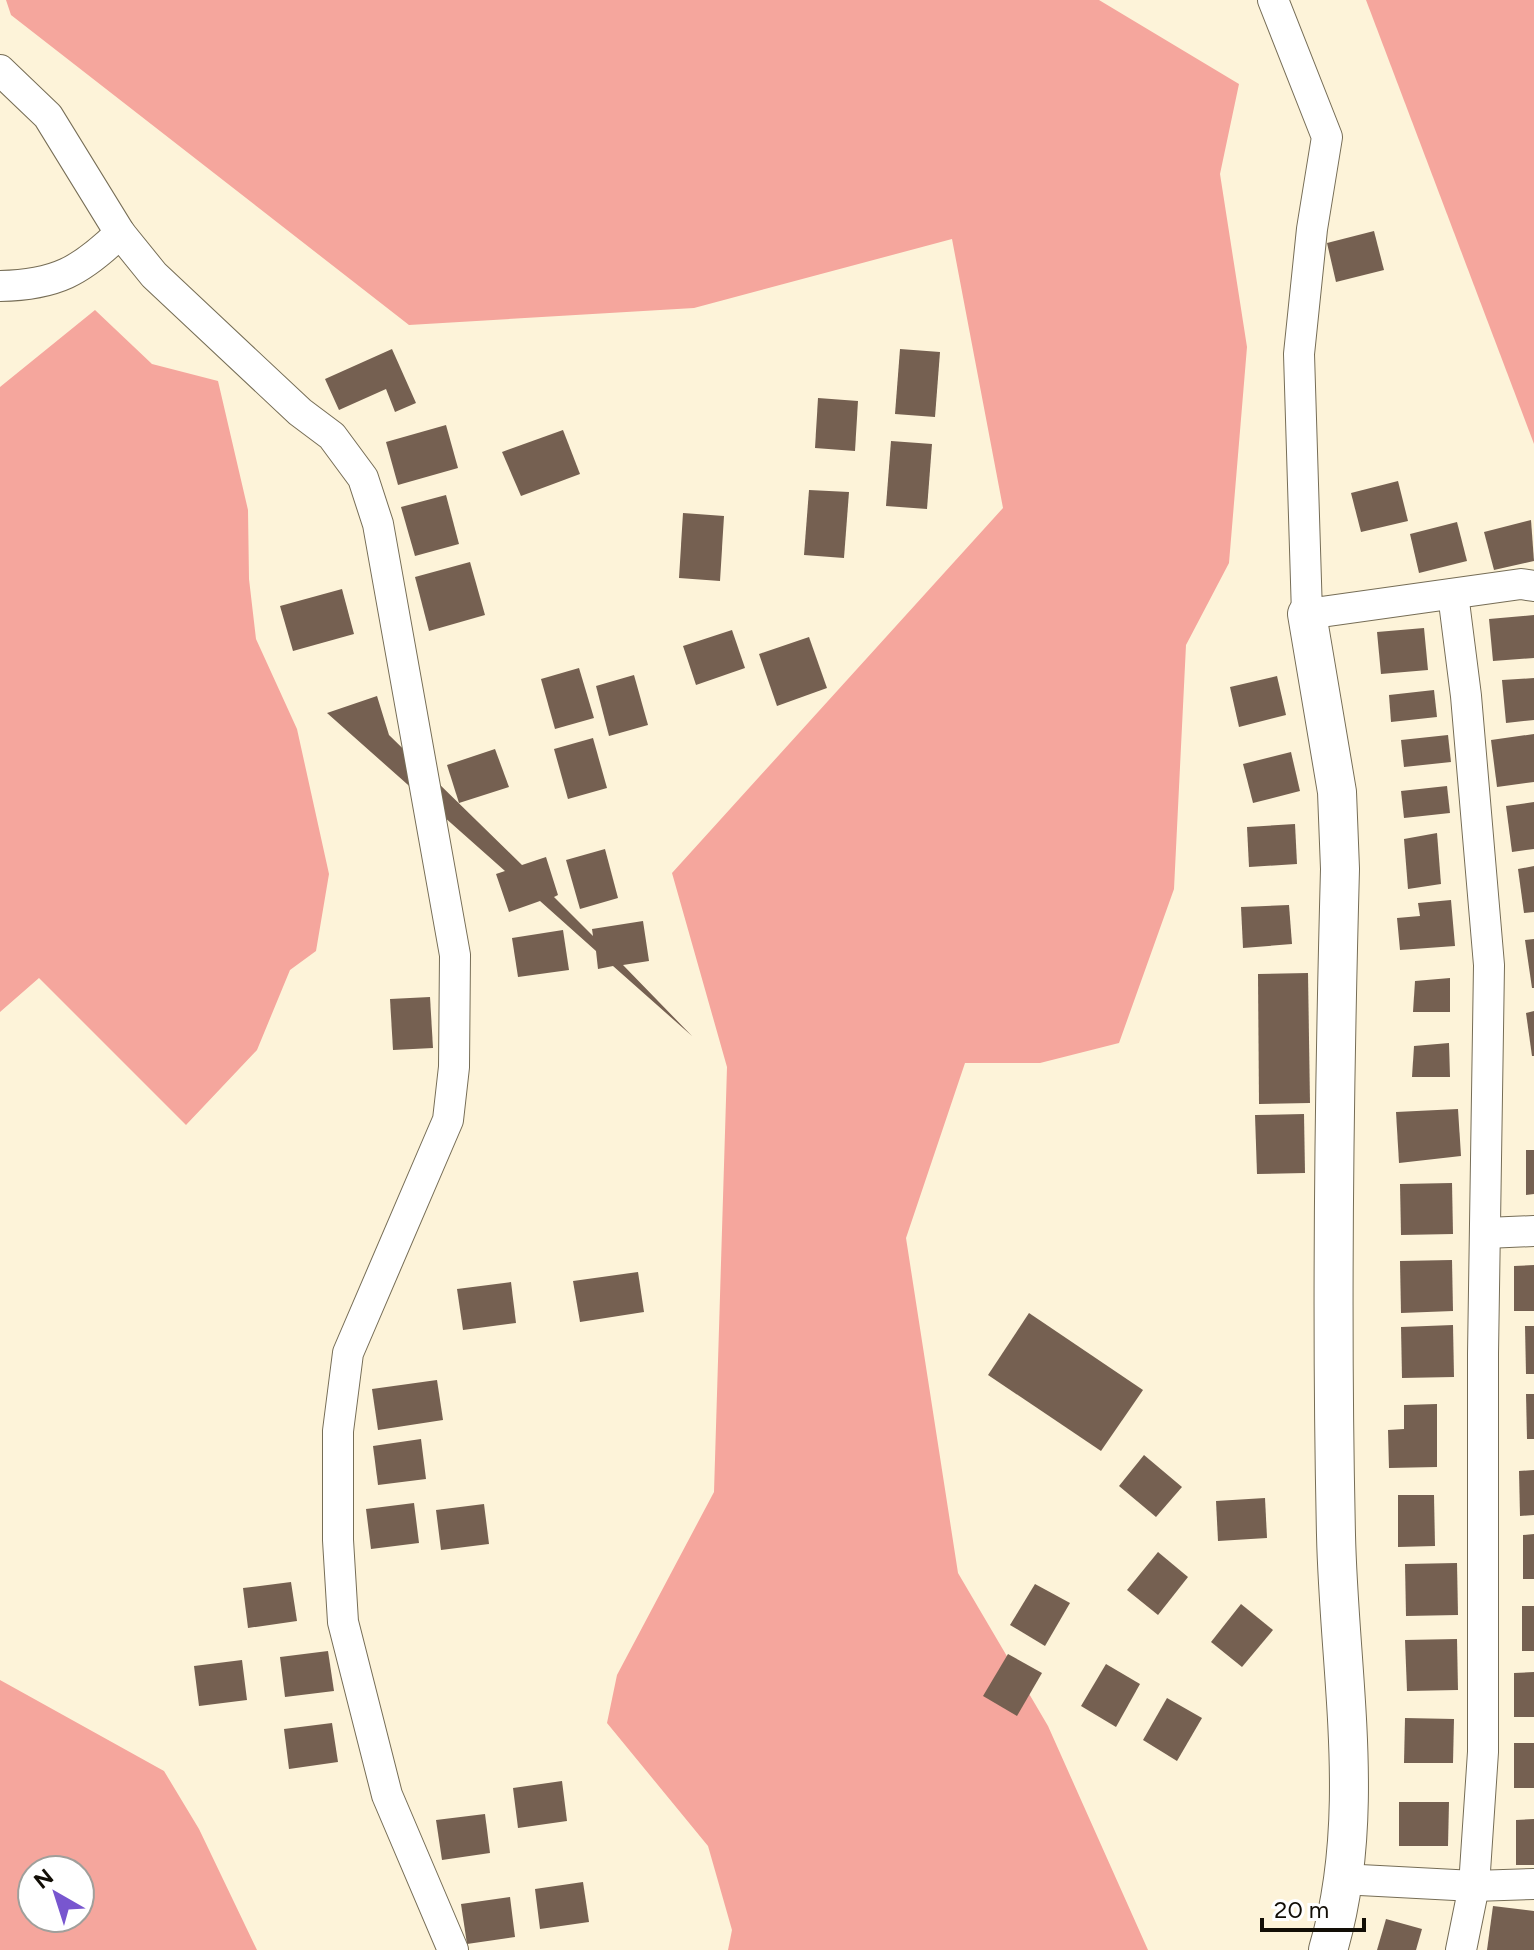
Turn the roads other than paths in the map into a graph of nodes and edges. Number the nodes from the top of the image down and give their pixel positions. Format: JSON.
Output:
{"nodes":[{"id":1,"x":1273,"y":0,"type":"edge"},
{"id":2,"x":0,"y":70,"type":"edge"},
{"id":3,"x":120,"y":233,"type":"junction"},
{"id":4,"x":0,"y":286,"type":"edge"},
{"id":5,"x":1534,"y":586,"type":"edge"},
{"id":6,"x":1453,"y":594,"type":"junction"},
{"id":7,"x":1307,"y":614,"type":"junction"},
{"id":8,"x":1534,"y":1231,"type":"edge"},
{"id":9,"x":1486,"y":1233,"type":"junction"},
{"id":10,"x":1341,"y":1879,"type":"junction"},
{"id":11,"x":1534,"y":1884,"type":"edge"},
{"id":12,"x":1474,"y":1886,"type":"junction"},
{"id":13,"x":453,"y":1950,"type":"edge"},
{"id":14,"x":1328,"y":1950,"type":"edge"},
{"id":15,"x":1461,"y":1950,"type":"edge"}],
"edges":[{"from":1,"to":7,"type":"street"},
{"from":2,"to":3,"type":"street"},
{"from":3,"to":4,"type":"street"},
{"from":3,"to":13,"type":"street"},
{"from":5,"to":6,"type":"street"},
{"from":6,"to":7,"type":"street"},
{"from":6,"to":9,"type":"street"},
{"from":7,"to":10,"type":"street"},
{"from":8,"to":9,"type":"street"},
{"from":9,"to":12,"type":"street"},
{"from":10,"to":12,"type":"street"},
{"from":10,"to":14,"type":"street"},
{"from":11,"to":12,"type":"street"},
{"from":12,"to":15,"type":"street"}]}
